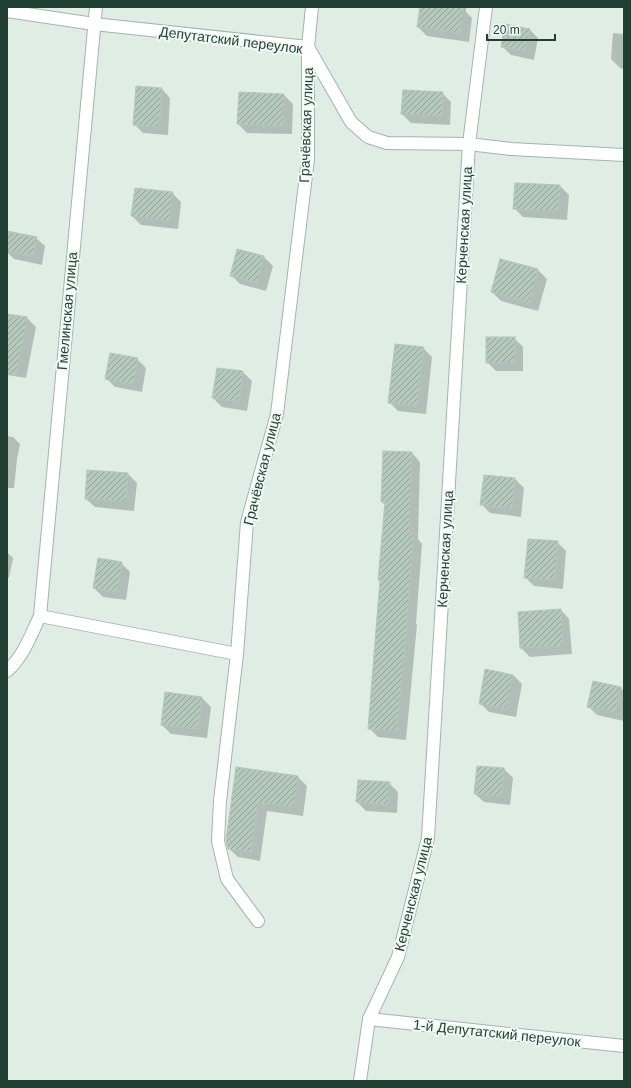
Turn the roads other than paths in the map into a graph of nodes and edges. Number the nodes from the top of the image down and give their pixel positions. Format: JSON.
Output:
{"nodes":[{"id":1,"x":96,"y":7,"type":"edge"},
{"id":2,"x":312,"y":7,"type":"edge"},
{"id":3,"x":486,"y":7,"type":"edge"},
{"id":4,"x":7,"y":11,"type":"edge"},
{"id":5,"x":94,"y":24,"type":"junction"},
{"id":6,"x":308,"y":47,"type":"junction"},
{"id":7,"x":469,"y":144,"type":"junction"},
{"id":8,"x":624,"y":155,"type":"edge"},
{"id":9,"x":40,"y":616,"type":"junction"},
{"id":10,"x":237,"y":654,"type":"junction"},
{"id":11,"x":7,"y":671,"type":"edge"},
{"id":12,"x":258,"y":920,"type":"dead end"},
{"id":13,"x":369,"y":1019,"type":"junction"},
{"id":14,"x":624,"y":1046,"type":"edge"},
{"id":15,"x":360,"y":1081,"type":"edge"}],
"edges":[{"from":1,"to":5,"type":"street","name":"Гмелинская улица"},
{"from":2,"to":6,"type":"street","name":"Грачёвская улица"},
{"from":3,"to":7,"type":"street","name":"Керченская улица"},
{"from":4,"to":5,"type":"street","name":"Депутатский переулок"},
{"from":5,"to":6,"type":"street","name":"Депутатский переулок"},
{"from":5,"to":9,"type":"street","name":"Гмелинская улица"},
{"from":6,"to":7,"type":"street","name":"Депутатский переулок"},
{"from":6,"to":10,"type":"street","name":"Грачёвская улица"},
{"from":7,"to":8,"type":"street","name":"Депутатский переулок"},
{"from":7,"to":13,"type":"street","name":"Керченская улица"},
{"from":9,"to":10,"type":"street"},
{"from":9,"to":11,"type":"street"},
{"from":10,"to":12,"type":"street","name":"Грачёвская улица"},
{"from":13,"to":14,"type":"street","name":"1-й Депутатский переулок"},
{"from":13,"to":15,"type":"street","name":"Керченская улица"}]}
